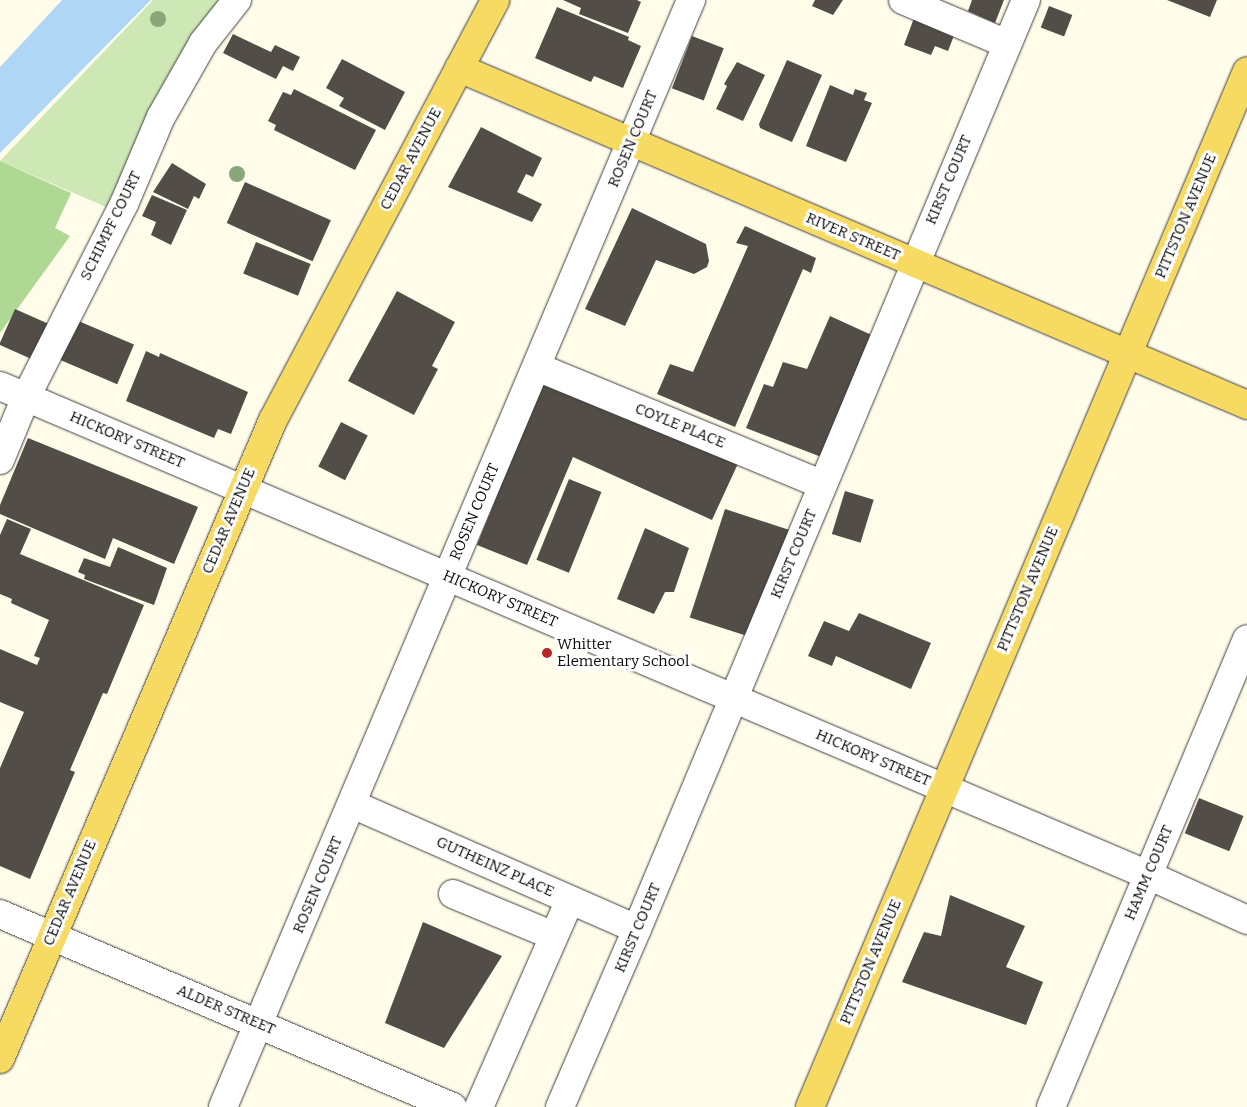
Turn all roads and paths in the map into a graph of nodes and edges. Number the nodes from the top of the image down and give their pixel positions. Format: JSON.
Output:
{"nodes":[{"id":1,"x":237,"y":0,"type":"edge"},
{"id":2,"x":495,"y":0,"type":"edge"},
{"id":3,"x":691,"y":0,"type":"edge"},
{"id":4,"x":903,"y":0,"type":"edge"},
{"id":5,"x":1026,"y":0,"type":"edge"},
{"id":6,"x":1007,"y":44,"type":"junction"},
{"id":7,"x":459,"y":68,"type":"junction"},
{"id":8,"x":1247,"y":71,"type":"edge"},
{"id":9,"x":632,"y":142,"type":"junction"},
{"id":10,"x":913,"y":262,"type":"junction"},
{"id":11,"x":1128,"y":354,"type":"junction"},
{"id":12,"x":537,"y":367,"type":"junction"},
{"id":13,"x":0,"y":386,"type":"edge"},
{"id":14,"x":26,"y":397,"type":"junction"},
{"id":15,"x":1247,"y":405,"type":"edge"},
{"id":16,"x":0,"y":460,"type":"edge"},
{"id":17,"x":823,"y":485,"type":"junction"},
{"id":18,"x":242,"y":489,"type":"junction"},
{"id":19,"x":448,"y":576,"type":"junction"},
{"id":20,"x":1244,"y":654,"type":"edge"},
{"id":21,"x":732,"y":698,"type":"junction"},
{"id":22,"x":944,"y":788,"type":"junction"},
{"id":23,"x":352,"y":804,"type":"junction"},
{"id":24,"x":1148,"y":875,"type":"junction"},
{"id":25,"x":453,"y":894,"type":"dead end"},
{"id":26,"x":570,"y":900,"type":"junction"},
{"id":27,"x":0,"y":914,"type":"edge"},
{"id":28,"x":1247,"y":920,"type":"edge"},
{"id":29,"x":637,"y":929,"type":"junction"},
{"id":30,"x":52,"y":936,"type":"junction"},
{"id":31,"x":554,"y":936,"type":"junction"},
{"id":32,"x":258,"y":1024,"type":"junction"},
{"id":33,"x":0,"y":1059,"type":"edge"},
{"id":34,"x":1054,"y":1106,"type":"edge"},
{"id":35,"x":223,"y":1107,"type":"edge"},
{"id":36,"x":453,"y":1107,"type":"edge"},
{"id":37,"x":479,"y":1107,"type":"edge"},
{"id":38,"x":560,"y":1107,"type":"edge"},
{"id":39,"x":810,"y":1107,"type":"edge"}],
"edges":[{"from":1,"to":14,"type":"street","name":"SCHIMPF COURT"},
{"from":2,"to":7,"type":"main road","name":"CEDAR AVENUE"},
{"from":3,"to":9,"type":"street","name":"ROSEN COURT"},
{"from":4,"to":6,"type":"street"},
{"from":5,"to":6,"type":"street","name":"KIRST COURT"},
{"from":6,"to":10,"type":"street","name":"KIRST COURT"},
{"from":7,"to":9,"type":"main road","name":"RIVER STREET"},
{"from":7,"to":18,"type":"main road","name":"CEDAR AVENUE"},
{"from":8,"to":11,"type":"main road","name":"PITTSTON AVENUE"},
{"from":9,"to":10,"type":"main road","name":"RIVER STREET"},
{"from":9,"to":12,"type":"street","name":"ROSEN COURT"},
{"from":10,"to":11,"type":"main road","name":"RIVER STREET"},
{"from":10,"to":17,"type":"street","name":"KIRST COURT"},
{"from":11,"to":15,"type":"main road","name":"RIVER STREET"},
{"from":11,"to":22,"type":"main road","name":"PITTSTON AVENUE"},
{"from":12,"to":17,"type":"street","name":"COYLE PLACE"},
{"from":12,"to":19,"type":"street","name":"ROSEN COURT"},
{"from":13,"to":14,"type":"street","name":"HICKORY STREET"},
{"from":14,"to":16,"type":"street","name":"SCHIMPF COURT"},
{"from":14,"to":18,"type":"street","name":"HICKORY STREET"},
{"from":17,"to":21,"type":"street","name":"KIRST COURT"},
{"from":18,"to":19,"type":"street","name":"HICKORY STREET"},
{"from":18,"to":30,"type":"main road","name":"CEDAR AVENUE"},
{"from":19,"to":21,"type":"street","name":"HICKORY STREET"},
{"from":19,"to":23,"type":"street","name":"ROSEN COURT"},
{"from":20,"to":24,"type":"street","name":"HAMM COURT"},
{"from":21,"to":22,"type":"street","name":"HICKORY STREET"},
{"from":21,"to":29,"type":"street","name":"KIRST COURT"},
{"from":22,"to":24,"type":"street","name":"HICKORY STREET"},
{"from":22,"to":39,"type":"main road","name":"PITTSTON AVENUE"},
{"from":23,"to":26,"type":"street","name":"GUTHEINZ PLACE"},
{"from":23,"to":32,"type":"street","name":"ROSEN COURT"},
{"from":24,"to":28,"type":"street","name":"HICKORY STREET"},
{"from":24,"to":34,"type":"street","name":"HAMM COURT"},
{"from":25,"to":31,"type":"street"},
{"from":26,"to":29,"type":"street","name":"GUTHEINZ PLACE"},
{"from":26,"to":31,"type":"street"},
{"from":27,"to":30,"type":"street","name":"ALDER STREET"},
{"from":29,"to":38,"type":"street","name":"KIRST COURT"},
{"from":30,"to":32,"type":"street","name":"ALDER STREET"},
{"from":30,"to":33,"type":"main road","name":"CEDAR AVENUE"},
{"from":31,"to":37,"type":"street"},
{"from":32,"to":35,"type":"street","name":"ROSEN COURT"},
{"from":32,"to":36,"type":"street","name":"ALDER STREET"}]}
